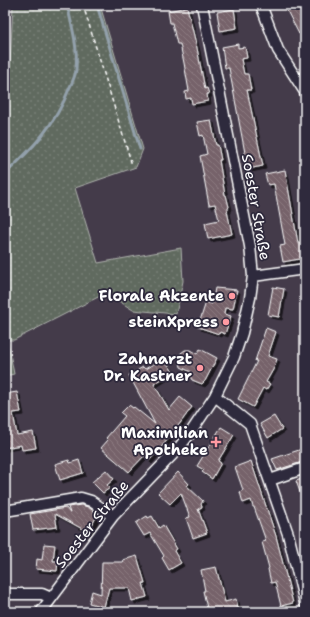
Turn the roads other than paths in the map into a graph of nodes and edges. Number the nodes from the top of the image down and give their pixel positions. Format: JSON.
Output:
{"nodes":[{"id":1,"x":202,"y":5,"type":"edge"},
{"id":2,"x":261,"y":5,"type":"edge"},
{"id":3,"x":305,"y":92,"type":"edge"},
{"id":4,"x":305,"y":269,"type":"edge"},
{"id":5,"x":253,"y":276,"type":"junction"},
{"id":6,"x":215,"y":396,"type":"junction"},
{"id":7,"x":305,"y":468,"type":"edge"},
{"id":8,"x":270,"y":480,"type":"junction"},
{"id":9,"x":5,"y":511,"type":"edge"},
{"id":10,"x":113,"y":516,"type":"junction"},
{"id":11,"x":301,"y":564,"type":"edge"},
{"id":12,"x":5,"y":594,"type":"edge"},
{"id":13,"x":51,"y":598,"type":"junction"},
{"id":14,"x":305,"y":603,"type":"edge"},
{"id":15,"x":41,"y":612,"type":"edge"}],
"edges":[{"from":1,"to":5,"type":"street","name":"Soester Straße"},
{"from":2,"to":3,"type":"street"},
{"from":4,"to":5,"type":"street"},
{"from":5,"to":6,"type":"street","name":"Soester Straße"},
{"from":6,"to":8,"type":"street"},
{"from":6,"to":10,"type":"street","name":"Soester Straße"},
{"from":7,"to":8,"type":"street"},
{"from":8,"to":11,"type":"street"},
{"from":9,"to":10,"type":"street"},
{"from":10,"to":13,"type":"street","name":"Soester Straße"},
{"from":11,"to":14,"type":"street"},
{"from":12,"to":13,"type":"street"},
{"from":13,"to":15,"type":"street","name":"Soester Straße"}]}
